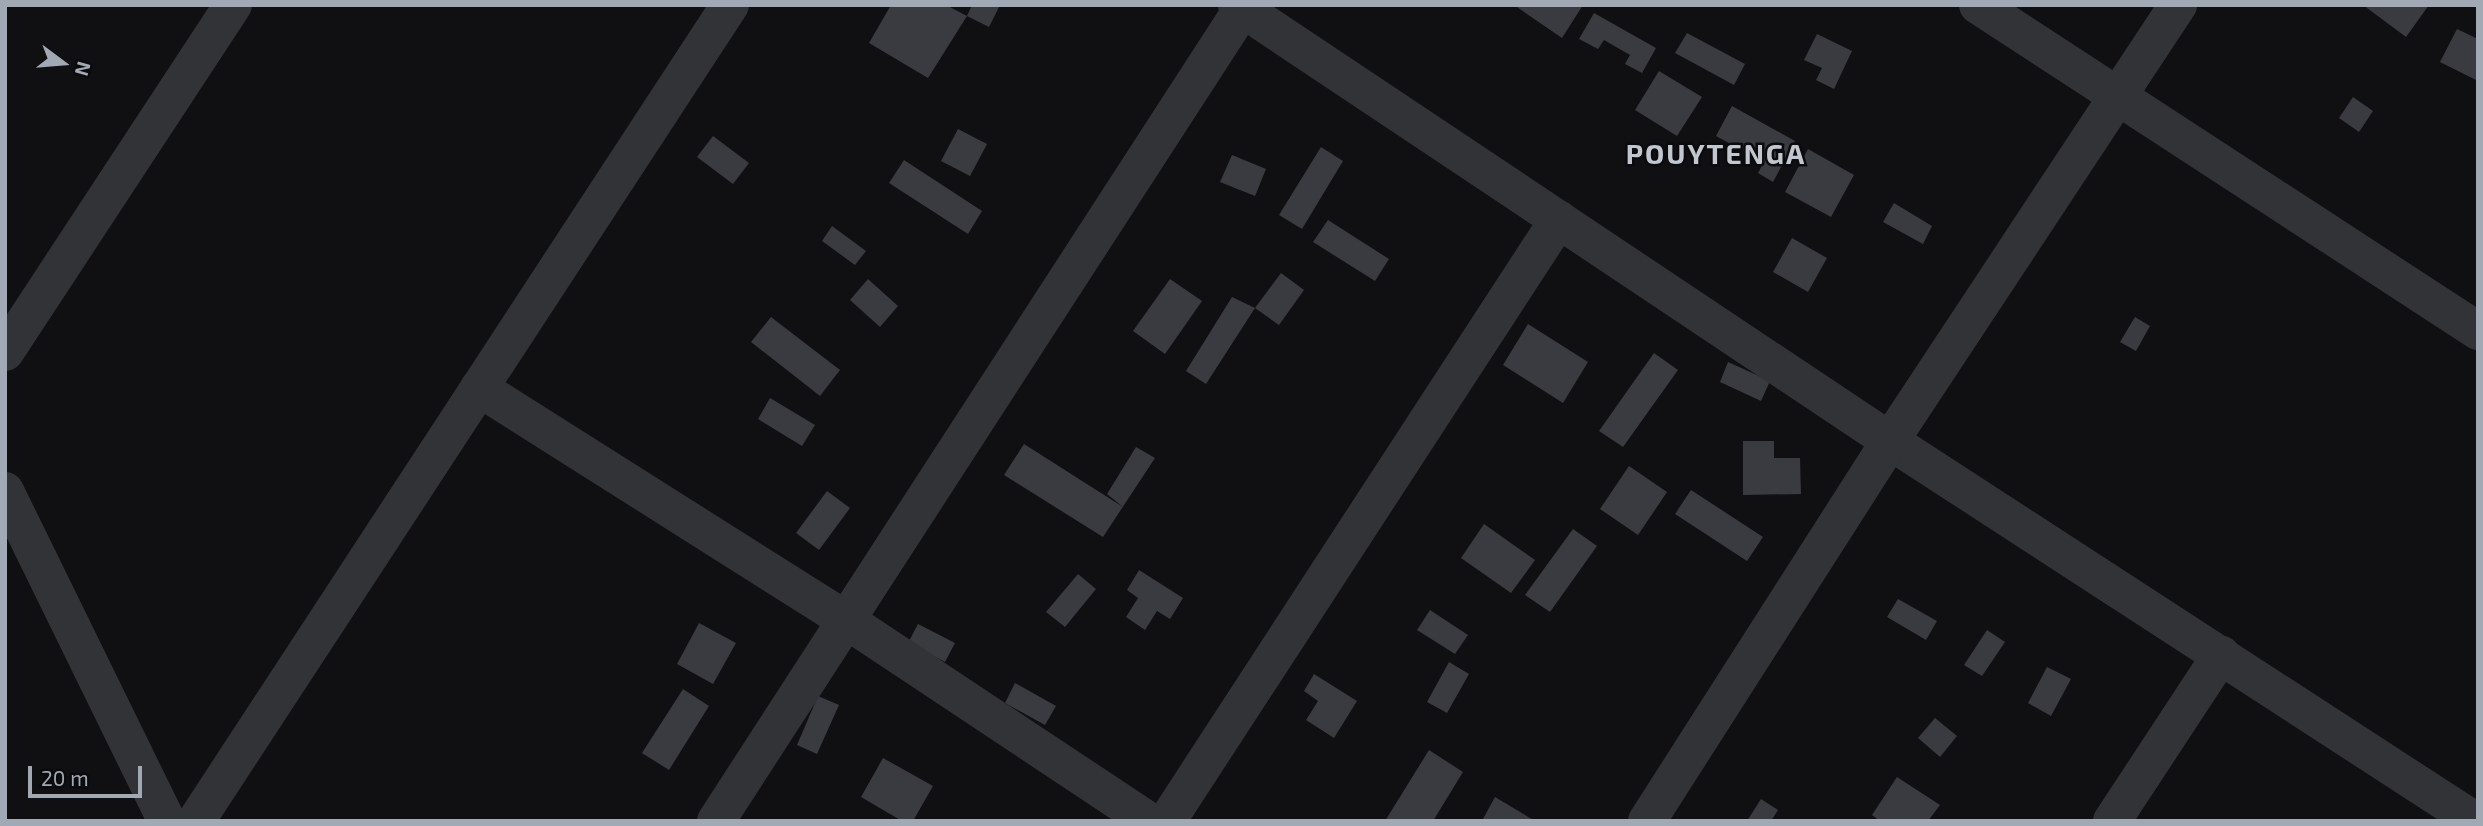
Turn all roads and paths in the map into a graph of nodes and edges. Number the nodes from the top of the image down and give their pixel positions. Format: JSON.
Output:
{"nodes":[{"id":1,"x":233,"y":5,"type":"edge"},
{"id":2,"x":730,"y":5,"type":"edge"},
{"id":3,"x":1978,"y":5,"type":"edge"},
{"id":4,"x":2178,"y":5,"type":"edge"},
{"id":5,"x":1242,"y":7,"type":"edge"},
{"id":6,"x":2118,"y":95,"type":"junction"},
{"id":7,"x":1559,"y":219,"type":"junction"},
{"id":8,"x":2478,"y":331,"type":"edge"},
{"id":9,"x":5,"y":352,"type":"edge"},
{"id":10,"x":480,"y":388,"type":"junction"},
{"id":11,"x":1891,"y":441,"type":"junction"},
{"id":12,"x":5,"y":491,"type":"edge"},
{"id":13,"x":846,"y":620,"type":"junction"},
{"id":14,"x":2221,"y":655,"type":"junction"},
{"id":15,"x":167,"y":821,"type":"edge"},
{"id":16,"x":196,"y":821,"type":"edge"},
{"id":17,"x":716,"y":821,"type":"edge"},
{"id":18,"x":1149,"y":821,"type":"edge"},
{"id":19,"x":1167,"y":821,"type":"edge"},
{"id":20,"x":1647,"y":821,"type":"edge"},
{"id":21,"x":2112,"y":821,"type":"edge"},
{"id":22,"x":2475,"y":821,"type":"edge"}],
"edges":[{"from":1,"to":9,"type":"street"},
{"from":2,"to":10,"type":"street"},
{"from":3,"to":6,"type":"street"},
{"from":4,"to":6,"type":"street"},
{"from":5,"to":7,"type":"street"},
{"from":5,"to":13,"type":"street"},
{"from":6,"to":8,"type":"street"},
{"from":6,"to":11,"type":"street"},
{"from":7,"to":11,"type":"street"},
{"from":7,"to":19,"type":"street"},
{"from":10,"to":13,"type":"street"},
{"from":10,"to":16,"type":"street"},
{"from":11,"to":14,"type":"street"},
{"from":11,"to":20,"type":"street"},
{"from":12,"to":15,"type":"street"},
{"from":13,"to":17,"type":"street"},
{"from":13,"to":18,"type":"street"},
{"from":14,"to":21,"type":"street"},
{"from":14,"to":22,"type":"street"}]}
